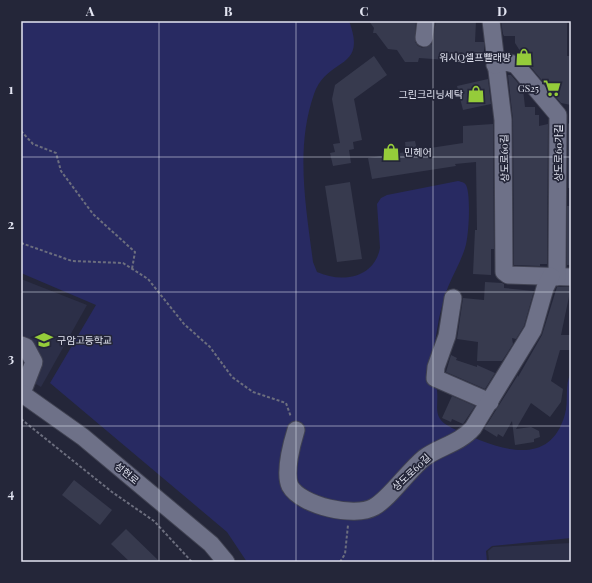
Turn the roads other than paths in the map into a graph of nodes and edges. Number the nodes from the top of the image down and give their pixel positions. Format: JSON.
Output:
{"nodes":[{"id":1,"x":491,"y":21,"type":"edge"},
{"id":2,"x":495,"y":64,"type":"junction"},
{"id":3,"x":564,"y":113,"type":"edge"},
{"id":4,"x":560,"y":277,"type":"edge"},
{"id":5,"x":453,"y":298,"type":"dead end"},
{"id":6,"x":21,"y":345,"type":"edge"},
{"id":7,"x":21,"y":393,"type":"edge"},
{"id":8,"x":490,"y":402,"type":"junction"},
{"id":9,"x":296,"y":430,"type":"road end"},
{"id":10,"x":226,"y":562,"type":"edge"}],
"edges":[{"from":1,"to":2,"type":"street","name":"상도로60길"},
{"from":2,"to":3,"type":"street","name":"상도로60가길"},
{"from":2,"to":4,"type":"street","name":"상도로60길"},
{"from":3,"to":4,"type":"street","name":"상도로60가길"},
{"from":4,"to":8,"type":"street","name":"상도로60길"},
{"from":5,"to":8,"type":"street"},
{"from":6,"to":7,"type":"street"},
{"from":7,"to":10,"type":"street","name":"성현로"},
{"from":8,"to":9,"type":"street","name":"상도로60길"}]}
